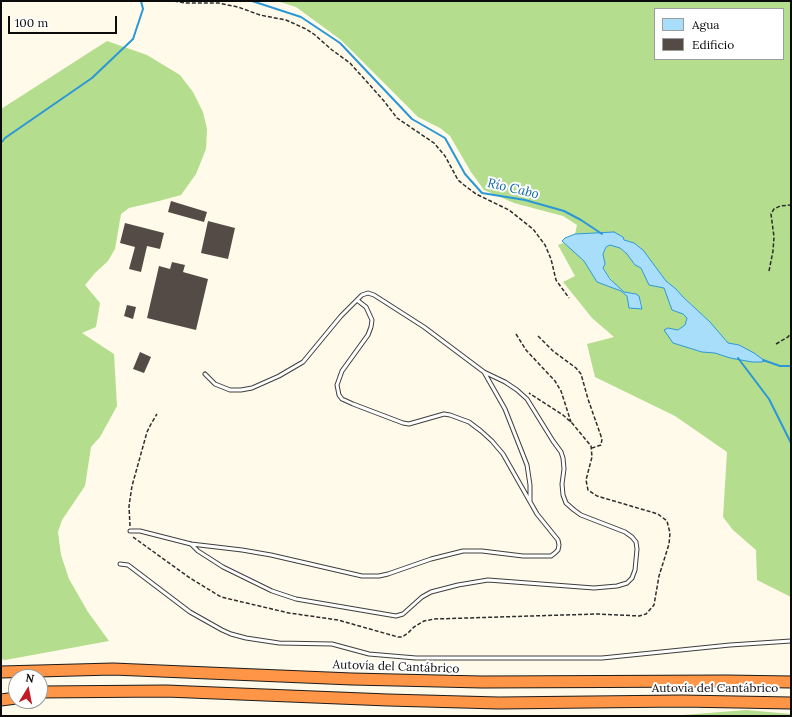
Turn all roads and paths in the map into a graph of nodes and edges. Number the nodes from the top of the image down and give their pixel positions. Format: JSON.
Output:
{"nodes":[{"id":1,"x":174,"y":1,"type":"edge"},
{"id":2,"x":791,"y":205,"type":"edge"},
{"id":3,"x":770,"y":271,"type":"dead end"},
{"id":4,"x":569,"y":298,"type":"dead end"},
{"id":5,"x":357,"y":300,"type":"junction"},
{"id":6,"x":791,"y":333,"type":"edge"},
{"id":7,"x":516,"y":334,"type":"dead end"},
{"id":8,"x":538,"y":336,"type":"dead end"},
{"id":9,"x":776,"y":344,"type":"dead end"},
{"id":10,"x":484,"y":372,"type":"junction"},
{"id":11,"x":205,"y":374,"type":"dead end"},
{"id":12,"x":517,"y":390,"type":"junction"},
{"id":13,"x":157,"y":414,"type":"dead end"},
{"id":14,"x":572,"y":423,"type":"junction"},
{"id":15,"x":592,"y":448,"type":"junction"},
{"id":16,"x":530,"y":502,"type":"junction"},
{"id":17,"x":130,"y":531,"type":"junction"},
{"id":18,"x":191,"y":544,"type":"junction"},
{"id":19,"x":120,"y":564,"type":"dead end"},
{"id":20,"x":791,"y":642,"type":"edge"},
{"id":21,"x":1,"y":672,"type":"edge"},
{"id":22,"x":791,"y":682,"type":"edge"},
{"id":23,"x":166,"y":691,"type":"junction"},
{"id":24,"x":48,"y":692,"type":"edge"},
{"id":25,"x":48,"y":697,"type":"edge"},
{"id":26,"x":791,"y":703,"type":"edge"}],
"edges":[{"from":1,"to":4,"type":"path"},
{"from":2,"to":3,"type":"path"},
{"from":5,"to":10,"type":"lane"},
{"from":5,"to":11,"type":"lane"},
{"from":5,"to":16,"type":"lane"},
{"from":6,"to":9,"type":"path"},
{"from":7,"to":14,"type":"path"},
{"from":8,"to":15,"type":"path"},
{"from":10,"to":12,"type":"lane"},
{"from":10,"to":16,"type":"lane"},
{"from":12,"to":14,"type":"path"},
{"from":12,"to":18,"type":"lane"},
{"from":13,"to":17,"type":"path"},
{"from":14,"to":15,"type":"path"},
{"from":15,"to":17,"type":"path"},
{"from":16,"to":18,"type":"lane"},
{"from":17,"to":18,"type":"lane"},
{"from":19,"to":20,"type":"lane"},
{"from":21,"to":22,"type":"highway","name":"Autovía del Cantábrico"},
{"from":23,"to":24,"type":"highway","name":"Autovía del Cantábrico"},
{"from":23,"to":25,"type":"highway"},
{"from":23,"to":26,"type":"highway","name":"Autovía del Cantábrico"}]}
